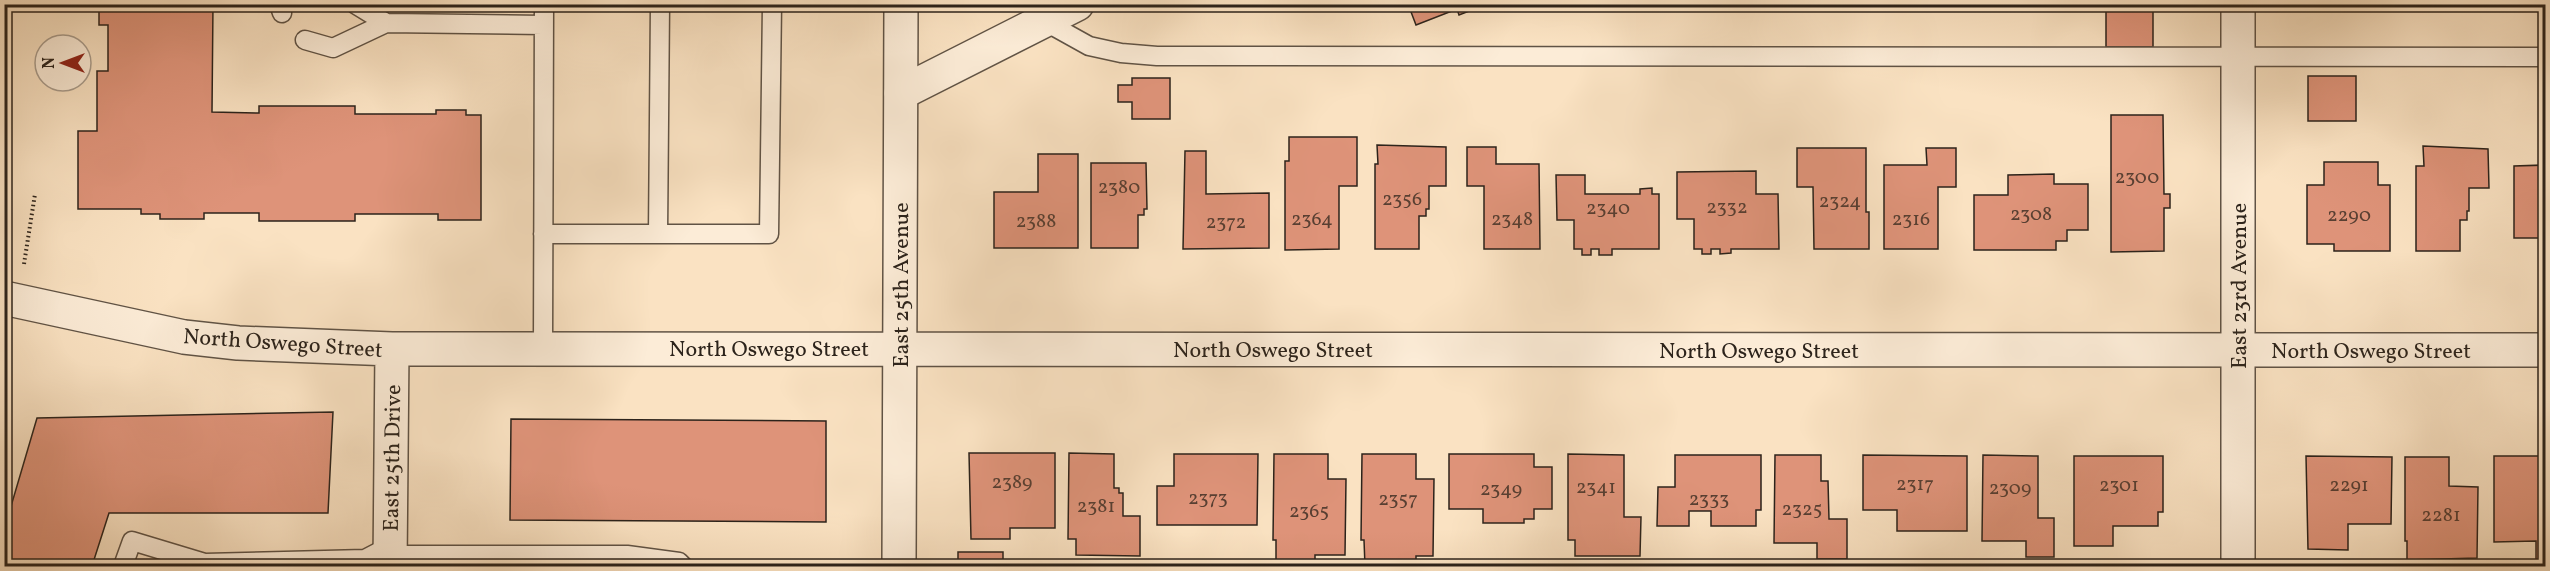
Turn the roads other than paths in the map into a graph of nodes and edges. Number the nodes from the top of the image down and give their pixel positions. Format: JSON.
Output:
{"nodes":[{"id":1,"x":356,"y":4,"type":"edge"},
{"id":2,"x":544,"y":4,"type":"edge"},
{"id":3,"x":660,"y":4,"type":"edge"},
{"id":4,"x":772,"y":4,"type":"edge"},
{"id":5,"x":901,"y":4,"type":"edge"},
{"id":6,"x":1077,"y":4,"type":"edge"},
{"id":7,"x":2238,"y":4,"type":"edge"},
{"id":8,"x":1044,"y":21,"type":"junction"},
{"id":9,"x":386,"y":23,"type":"junction"},
{"id":10,"x":543,"y":25,"type":"junction"},
{"id":11,"x":305,"y":40,"type":"dead end"},
{"id":12,"x":2238,"y":56,"type":"junction"},
{"id":13,"x":2546,"y":57,"type":"edge"},
{"id":14,"x":901,"y":93,"type":"junction"},
{"id":15,"x":543,"y":234,"type":"junction"},
{"id":16,"x":658,"y":234,"type":"junction"},
{"id":17,"x":4,"y":298,"type":"edge"},
{"id":18,"x":543,"y":348,"type":"junction"},
{"id":19,"x":899,"y":348,"type":"junction"},
{"id":20,"x":392,"y":349,"type":"junction"},
{"id":21,"x":2238,"y":350,"type":"junction"},
{"id":22,"x":2546,"y":351,"type":"edge"},
{"id":23,"x":390,"y":556,"type":"edge"},
{"id":24,"x":205,"y":565,"type":"edge"},
{"id":25,"x":123,"y":567,"type":"edge"},
{"id":26,"x":683,"y":567,"type":"edge"},
{"id":27,"x":899,"y":567,"type":"edge"},
{"id":28,"x":2238,"y":567,"type":"edge"}],
"edges":[{"from":1,"to":9,"type":"lane"},
{"from":2,"to":10,"type":"lane"},
{"from":3,"to":16,"type":"lane"},
{"from":4,"to":16,"type":"lane"},
{"from":5,"to":14,"type":"street","name":"East 25th Avenue"},
{"from":6,"to":8,"type":"street"},
{"from":7,"to":12,"type":"street","name":"East 23rd Avenue"},
{"from":8,"to":12,"type":"lane"},
{"from":8,"to":14,"type":"street"},
{"from":9,"to":10,"type":"lane"},
{"from":9,"to":11,"type":"lane"},
{"from":10,"to":15,"type":"lane"},
{"from":12,"to":13,"type":"lane"},
{"from":12,"to":21,"type":"street","name":"East 23rd Avenue"},
{"from":14,"to":19,"type":"street","name":"East 25th Avenue"},
{"from":15,"to":16,"type":"lane"},
{"from":15,"to":18,"type":"lane"},
{"from":17,"to":20,"type":"street","name":"North Oswego Street"},
{"from":18,"to":19,"type":"street","name":"North Oswego Street"},
{"from":18,"to":20,"type":"street","name":"North Oswego Street"},
{"from":19,"to":21,"type":"street","name":"North Oswego Street"},
{"from":19,"to":27,"type":"street","name":"East 25th Avenue"},
{"from":20,"to":23,"type":"street","name":"East 25th Drive"},
{"from":21,"to":22,"type":"street","name":"North Oswego Street"},
{"from":21,"to":28,"type":"street","name":"East 23rd Avenue"},
{"from":23,"to":24,"type":"lane"},
{"from":23,"to":26,"type":"lane"},
{"from":24,"to":25,"type":"lane"}]}
